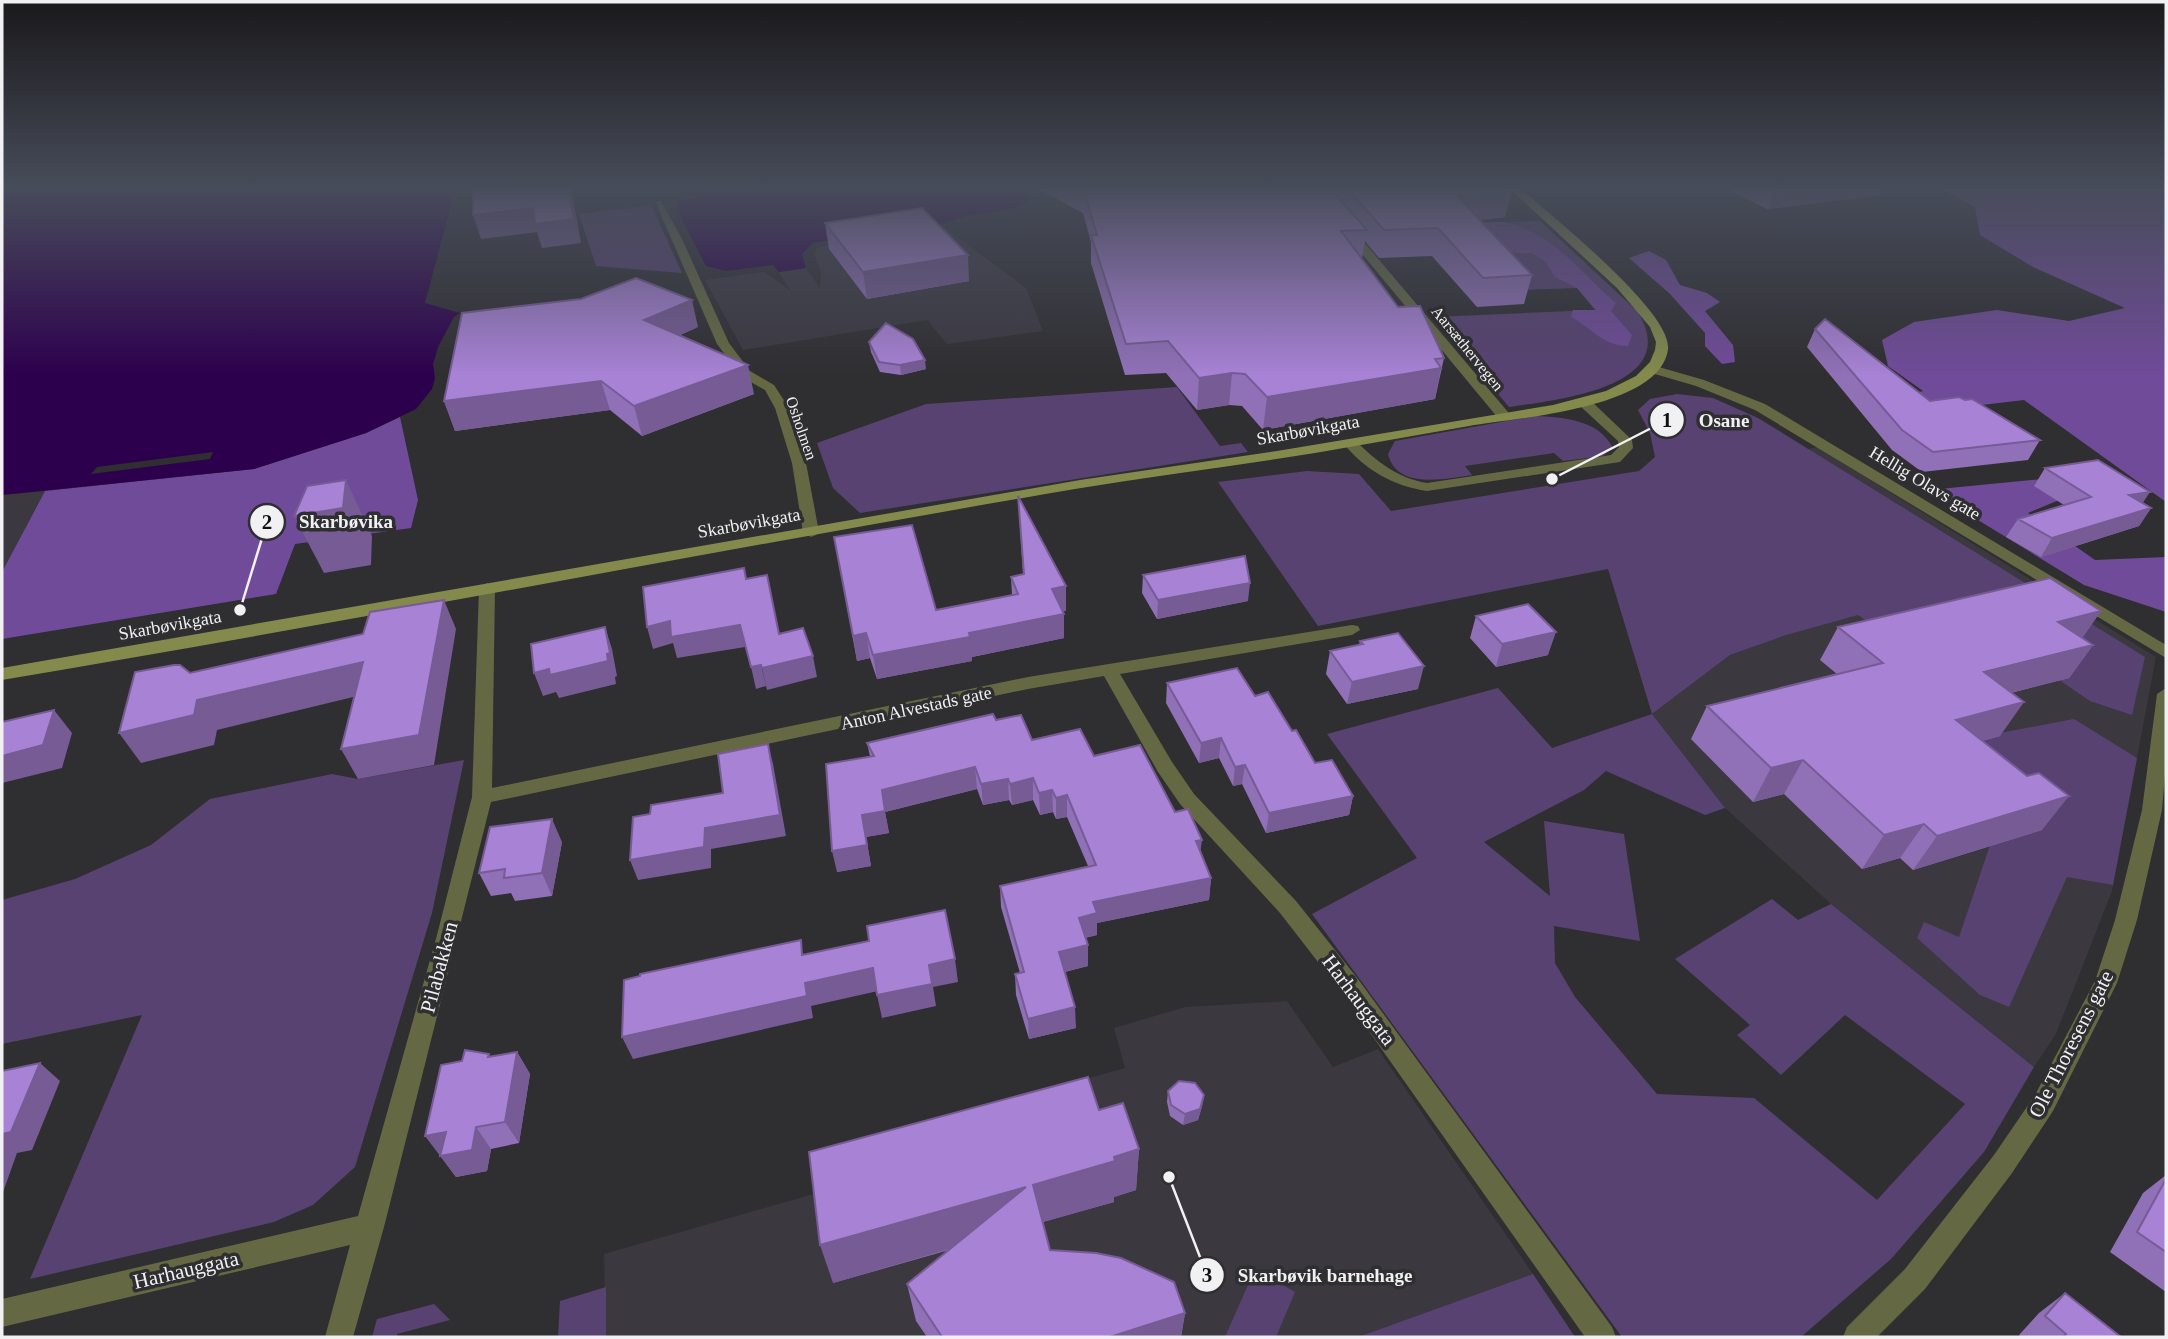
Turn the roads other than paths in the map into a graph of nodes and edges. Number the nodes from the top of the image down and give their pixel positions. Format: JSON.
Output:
{"nodes":[{"id":1,"x":682,"y":249,"type":"edge"},
{"id":2,"x":1365,"y":249,"type":"edge"},
{"id":3,"x":1579,"y":249,"type":"edge"},
{"id":4,"x":1652,"y":369,"type":"junction"},
{"id":5,"x":1584,"y":401,"type":"junction"},
{"id":6,"x":1503,"y":415,"type":"junction"},
{"id":7,"x":1350,"y":443,"type":"junction"},
{"id":8,"x":811,"y":532,"type":"junction"},
{"id":9,"x":487,"y":588,"type":"junction"},
{"id":10,"x":1352,"y":630,"type":"dead end"},
{"id":11,"x":2166,"y":653,"type":"edge"},
{"id":12,"x":1109,"y":669,"type":"junction"},
{"id":13,"x":2,"y":674,"type":"edge"},
{"id":14,"x":2166,"y":695,"type":"edge"},
{"id":15,"x":482,"y":797,"type":"junction"},
{"id":16,"x":371,"y":1227,"type":"junction"},
{"id":17,"x":2,"y":1312,"type":"edge"},
{"id":18,"x":339,"y":1337,"type":"edge"},
{"id":19,"x":1602,"y":1337,"type":"edge"},
{"id":20,"x":1857,"y":1337,"type":"edge"}],
"edges":[{"from":1,"to":8,"type":"street","name":"Osholmen"},
{"from":2,"to":6,"type":"street","name":"Aarsæthervegen"},
{"from":3,"to":4,"type":"main road"},
{"from":4,"to":5,"type":"main road","name":"Skarbøvikgata"},
{"from":4,"to":11,"type":"street","name":"Hellig Olavs gate"},
{"from":5,"to":6,"type":"main road","name":"Skarbøvikgata"},
{"from":5,"to":7,"type":"street"},
{"from":6,"to":7,"type":"main road","name":"Skarbøvikgata"},
{"from":7,"to":8,"type":"main road","name":"Skarbøvikgata"},
{"from":8,"to":9,"type":"main road","name":"Skarbøvikgata"},
{"from":9,"to":13,"type":"main road","name":"Skarbøvikgata"},
{"from":9,"to":15,"type":"street","name":"Pilabakken"},
{"from":10,"to":12,"type":"street","name":"Anton Alvestads gate"},
{"from":12,"to":15,"type":"street","name":"Anton Alvestads gate"},
{"from":12,"to":19,"type":"street","name":"Harhauggata"},
{"from":14,"to":20,"type":"street","name":"Ole Thoresens gate"},
{"from":15,"to":16,"type":"street","name":"Pilabakken"},
{"from":16,"to":17,"type":"street","name":"Harhauggata"},
{"from":16,"to":18,"type":"street","name":"Pilabakken"}]}
